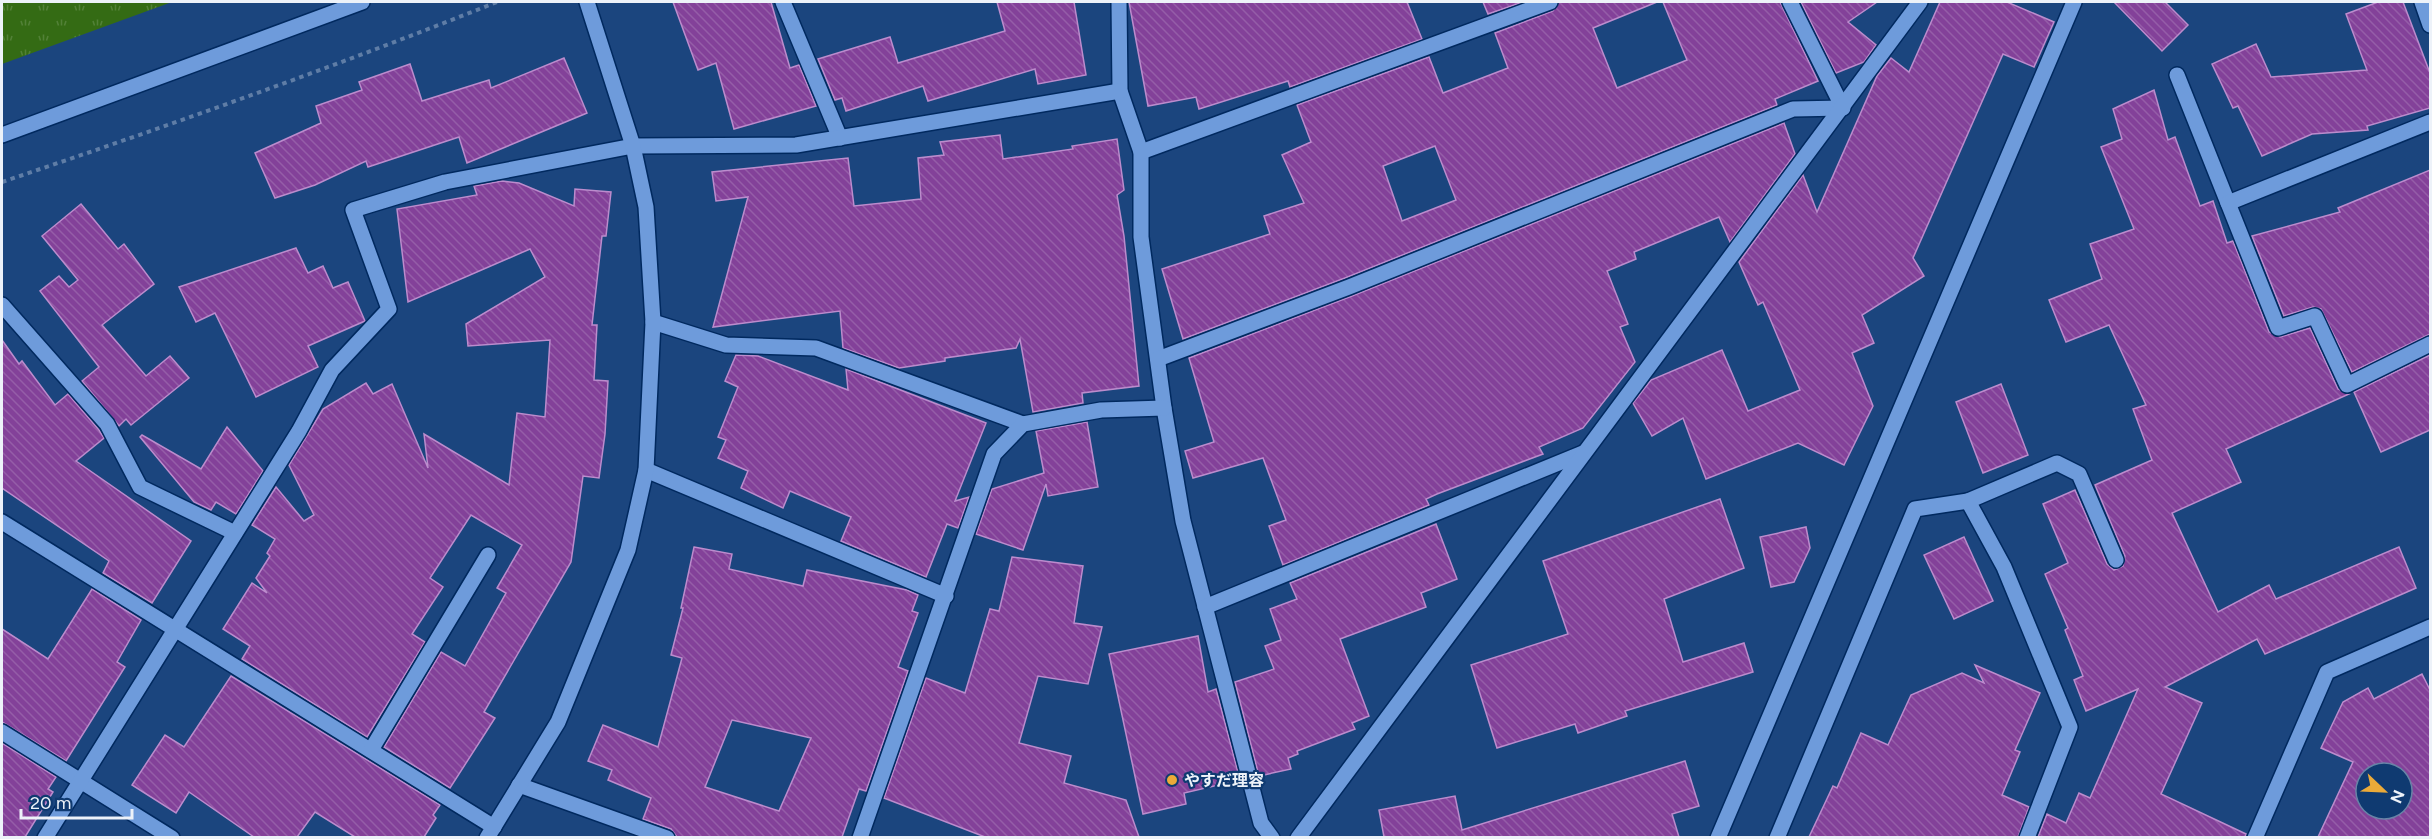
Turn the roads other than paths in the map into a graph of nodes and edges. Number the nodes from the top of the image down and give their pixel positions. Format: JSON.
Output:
{"nodes":[{"id":1,"x":362,"y":2,"type":"edge"},
{"id":2,"x":587,"y":2,"type":"edge"},
{"id":3,"x":783,"y":2,"type":"edge"},
{"id":4,"x":1119,"y":2,"type":"edge"},
{"id":5,"x":1550,"y":2,"type":"edge"},
{"id":6,"x":1790,"y":2,"type":"edge"},
{"id":7,"x":1920,"y":2,"type":"edge"},
{"id":8,"x":2074,"y":2,"type":"edge"},
{"id":9,"x":2422,"y":2,"type":"edge"},
{"id":10,"x":2430,"y":25,"type":"edge"},
{"id":11,"x":2176,"y":75,"type":"dead end"},
{"id":12,"x":1120,"y":91,"type":"junction"},
{"id":13,"x":1843,"y":108,"type":"junction"},
{"id":14,"x":2430,"y":122,"type":"edge"},
{"id":15,"x":2,"y":135,"type":"edge"},
{"id":16,"x":840,"y":138,"type":"junction"},
{"id":17,"x":633,"y":146,"type":"junction"},
{"id":18,"x":1141,"y":152,"type":"junction"},
{"id":19,"x":2228,"y":204,"type":"junction"},
{"id":20,"x":2,"y":305,"type":"edge"},
{"id":21,"x":653,"y":322,"type":"junction"},
{"id":22,"x":2430,"y":344,"type":"edge"},
{"id":23,"x":1158,"y":359,"type":"junction"},
{"id":24,"x":1164,"y":408,"type":"junction"},
{"id":25,"x":1023,"y":424,"type":"junction"},
{"id":26,"x":1585,"y":453,"type":"junction"},
{"id":27,"x":646,"y":470,"type":"junction"},
{"id":28,"x":1968,"y":501,"type":"junction"},
{"id":29,"x":2,"y":522,"type":"edge"},
{"id":30,"x":235,"y":533,"type":"junction"},
{"id":31,"x":488,"y":555,"type":"dead end"},
{"id":32,"x":2116,"y":560,"type":"dead end"},
{"id":33,"x":945,"y":596,"type":"junction"},
{"id":34,"x":1205,"y":607,"type":"junction"},
{"id":35,"x":2430,"y":627,"type":"edge"},
{"id":36,"x":174,"y":628,"type":"junction"},
{"id":37,"x":2,"y":732,"type":"edge"},
{"id":38,"x":371,"y":750,"type":"junction"},
{"id":39,"x":80,"y":780,"type":"junction"},
{"id":40,"x":519,"y":785,"type":"junction"},
{"id":41,"x":490,"y":832,"type":"edge"},
{"id":42,"x":45,"y":837,"type":"edge"},
{"id":43,"x":172,"y":837,"type":"edge"},
{"id":44,"x":667,"y":837,"type":"edge"},
{"id":45,"x":860,"y":837,"type":"edge"},
{"id":46,"x":1272,"y":837,"type":"edge"},
{"id":47,"x":1298,"y":837,"type":"edge"},
{"id":48,"x":1718,"y":837,"type":"edge"},
{"id":49,"x":1778,"y":837,"type":"edge"},
{"id":50,"x":2027,"y":837,"type":"edge"},
{"id":51,"x":2255,"y":837,"type":"edge"}],
"edges":[{"from":1,"to":15,"type":"street"},
{"from":2,"to":17,"type":"street"},
{"from":3,"to":16,"type":"street"},
{"from":4,"to":12,"type":"street"},
{"from":5,"to":18,"type":"street"},
{"from":6,"to":13,"type":"street"},
{"from":7,"to":13,"type":"street"},
{"from":8,"to":48,"type":"street"},
{"from":9,"to":10,"type":"street"},
{"from":11,"to":19,"type":"street"},
{"from":12,"to":16,"type":"street"},
{"from":12,"to":18,"type":"street"},
{"from":13,"to":23,"type":"street"},
{"from":13,"to":26,"type":"street"},
{"from":14,"to":19,"type":"street"},
{"from":16,"to":17,"type":"street"},
{"from":17,"to":21,"type":"street"},
{"from":17,"to":30,"type":"street"},
{"from":18,"to":23,"type":"street"},
{"from":19,"to":22,"type":"street"},
{"from":20,"to":30,"type":"street"},
{"from":21,"to":25,"type":"street"},
{"from":21,"to":27,"type":"street"},
{"from":23,"to":24,"type":"street"},
{"from":24,"to":25,"type":"street"},
{"from":24,"to":34,"type":"street"},
{"from":25,"to":33,"type":"street"},
{"from":26,"to":34,"type":"street"},
{"from":26,"to":47,"type":"street"},
{"from":27,"to":33,"type":"street"},
{"from":27,"to":40,"type":"street"},
{"from":28,"to":32,"type":"street"},
{"from":28,"to":49,"type":"street"},
{"from":28,"to":50,"type":"street"},
{"from":29,"to":36,"type":"street"},
{"from":30,"to":36,"type":"street"},
{"from":31,"to":38,"type":"street"},
{"from":33,"to":45,"type":"street"},
{"from":34,"to":46,"type":"street"},
{"from":35,"to":51,"type":"street"},
{"from":36,"to":38,"type":"street"},
{"from":36,"to":39,"type":"street"},
{"from":37,"to":39,"type":"street"},
{"from":38,"to":41,"type":"street"},
{"from":39,"to":42,"type":"street"},
{"from":39,"to":43,"type":"street"},
{"from":40,"to":41,"type":"street"},
{"from":40,"to":44,"type":"street"}]}
